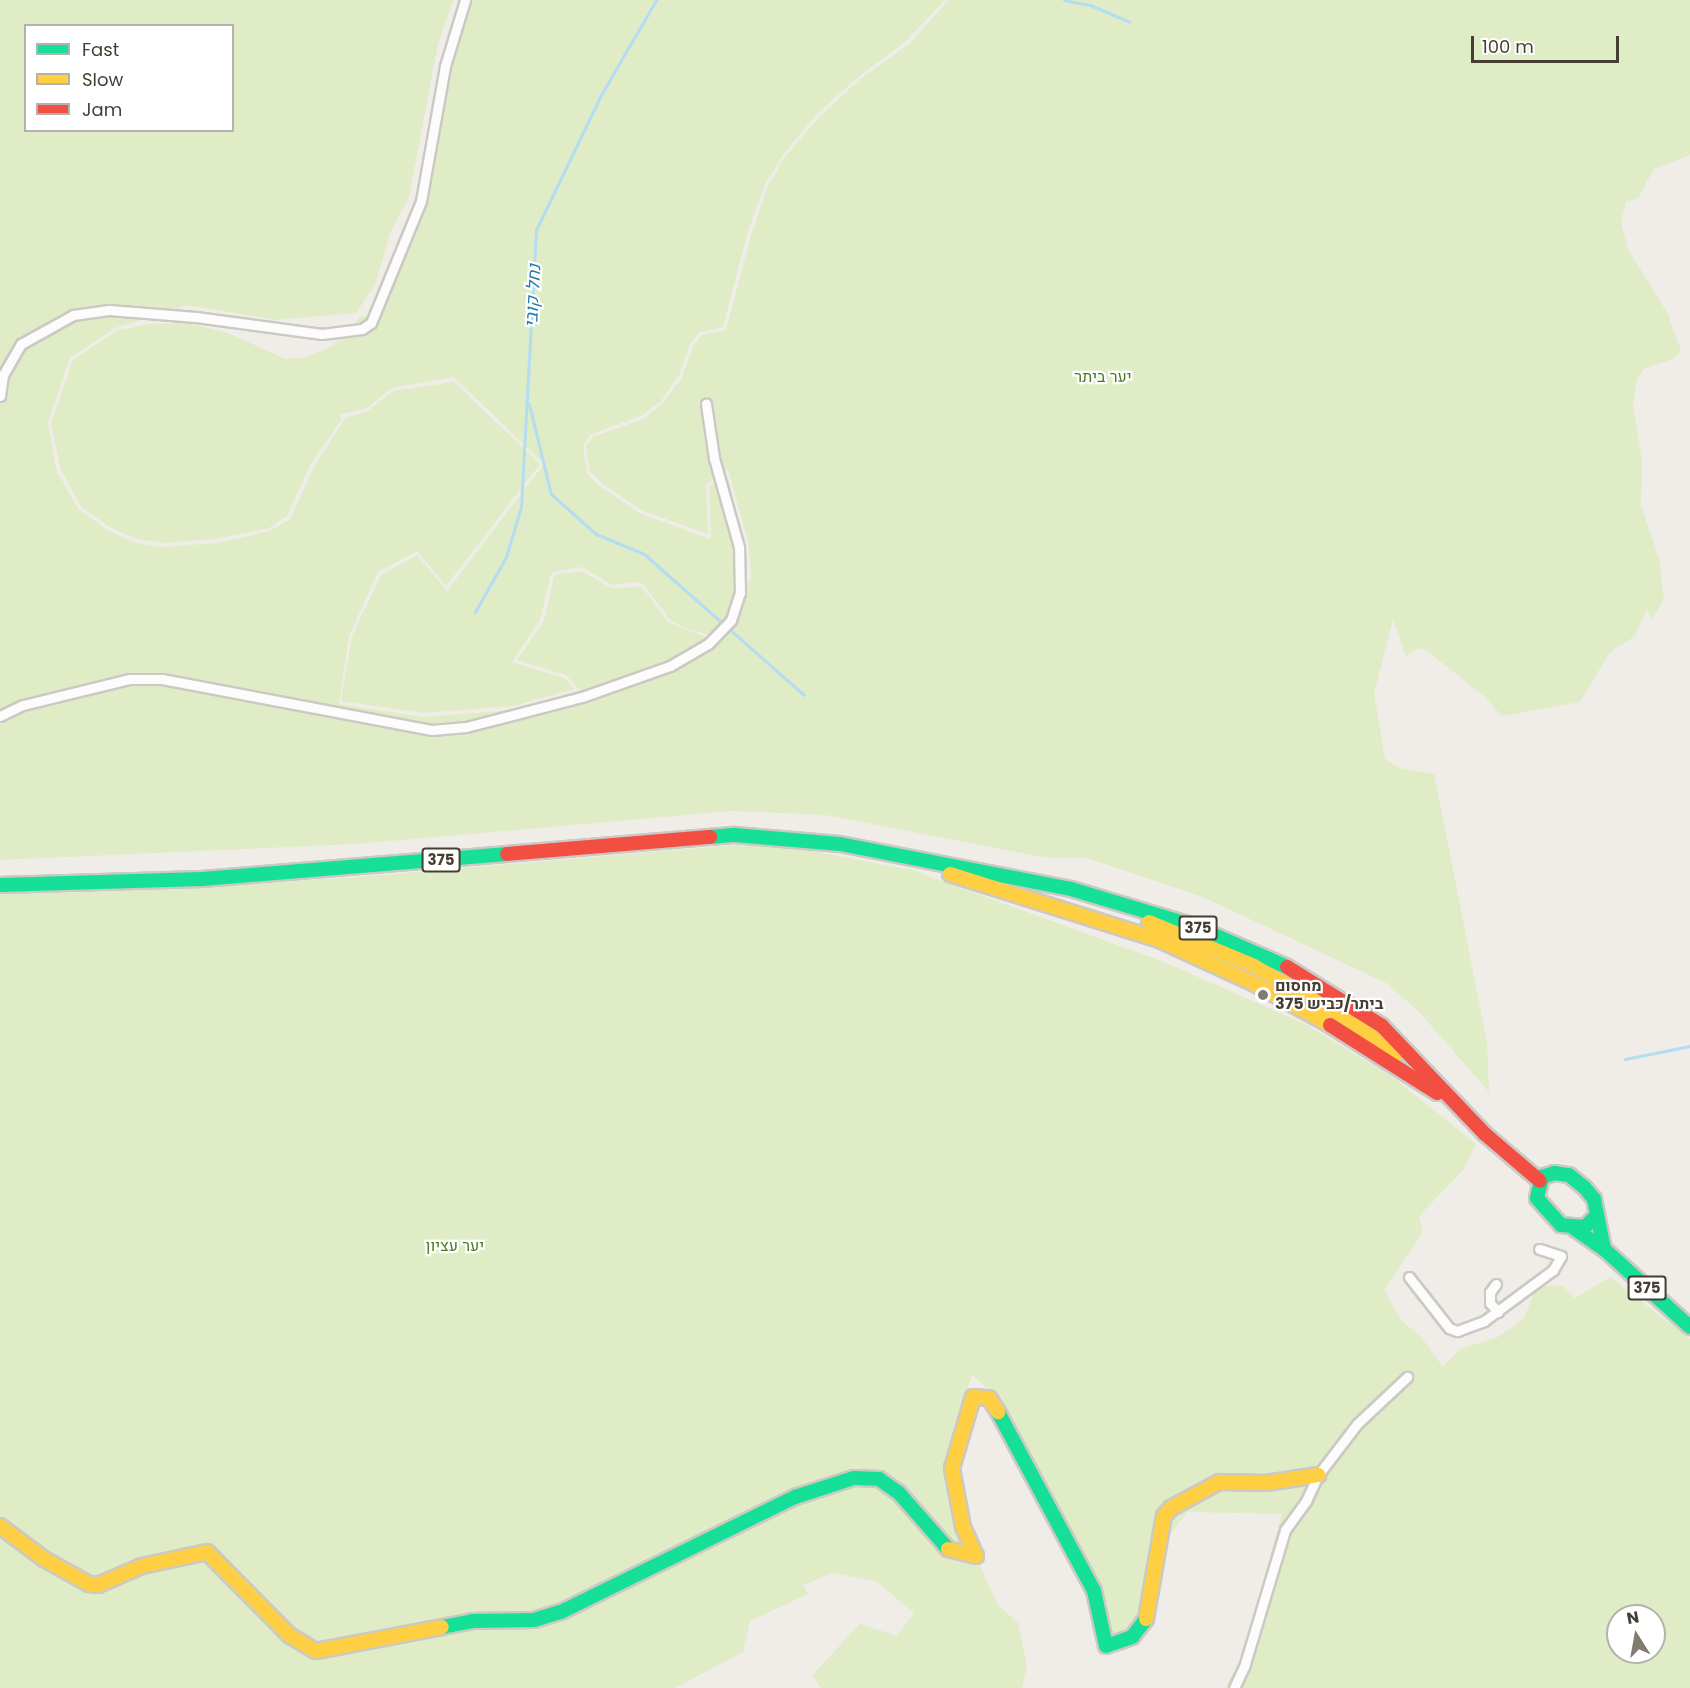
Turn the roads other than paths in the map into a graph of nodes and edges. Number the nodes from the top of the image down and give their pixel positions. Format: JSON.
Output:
{"nodes":[{"id":1,"x":465,"y":0,"type":"edge"},
{"id":2,"x":0,"y":396,"type":"edge"},
{"id":3,"x":706,"y":404,"type":"dead end"},
{"id":4,"x":0,"y":716,"type":"edge"},
{"id":5,"x":881,"y":852,"type":"junction"},
{"id":6,"x":0,"y":885,"type":"edge"},
{"id":7,"x":1463,"y":1110,"type":"junction"},
{"id":8,"x":1540,"y":1181,"type":"junction"},
{"id":9,"x":1596,"y":1216,"type":"junction"},
{"id":10,"x":1575,"y":1229,"type":"junction"},
{"id":11,"x":1539,"y":1249,"type":"dead end"},
{"id":12,"x":1604,"y":1249,"type":"junction"},
{"id":13,"x":1409,"y":1277,"type":"dead end"},
{"id":14,"x":1496,"y":1284,"type":"dead end"},
{"id":15,"x":1498,"y":1312,"type":"junction"},
{"id":16,"x":1690,"y":1327,"type":"edge"},
{"id":17,"x":1407,"y":1377,"type":"dead end"},
{"id":18,"x":1318,"y":1475,"type":"junction"},
{"id":19,"x":0,"y":1526,"type":"edge"},
{"id":20,"x":1234,"y":1688,"type":"edge"}],
"edges":[{"from":1,"to":2,"type":"street"},
{"from":3,"to":4,"type":"street"},
{"from":5,"to":6,"type":"main road","number":"375"},
{"from":5,"to":7,"type":"main road"},
{"from":5,"to":7,"type":"main road","number":"375"},
{"from":7,"to":8,"type":"main road"},
{"from":8,"to":9,"type":"main road"},
{"from":8,"to":10,"type":"main road","number":"375"},
{"from":9,"to":10,"type":"main road"},
{"from":9,"to":12,"type":"main road"},
{"from":10,"to":12,"type":"main road","number":"375"},
{"from":11,"to":15,"type":"street"},
{"from":12,"to":16,"type":"main road","number":"375"},
{"from":13,"to":15,"type":"street"},
{"from":14,"to":15,"type":"street"},
{"from":17,"to":18,"type":"street"},
{"from":18,"to":19,"type":"main road"},
{"from":18,"to":20,"type":"street"}]}
